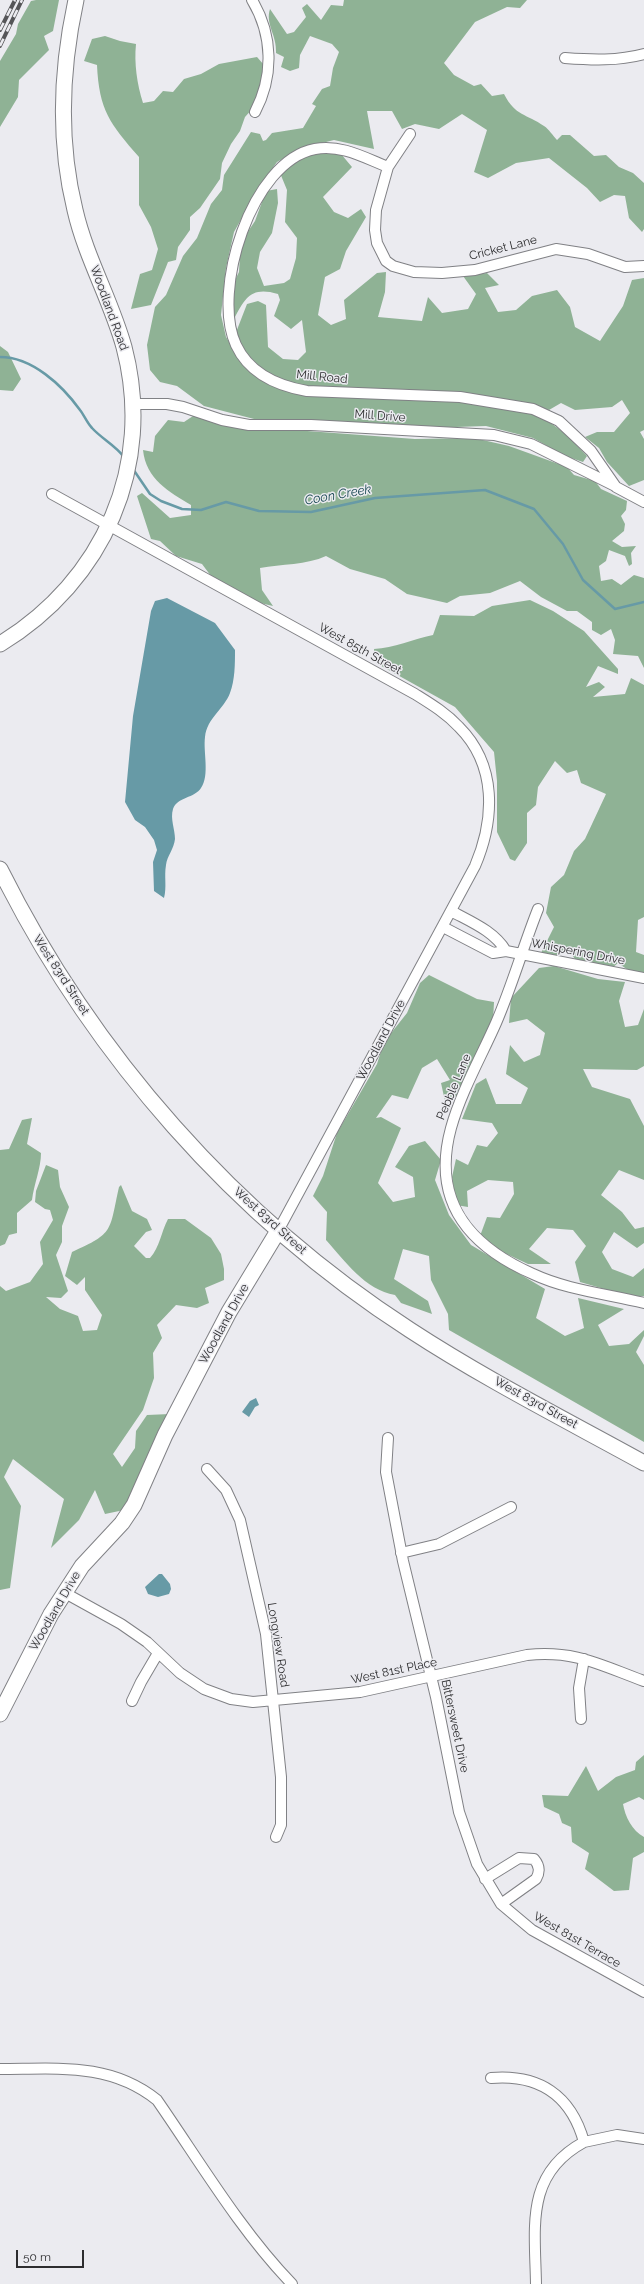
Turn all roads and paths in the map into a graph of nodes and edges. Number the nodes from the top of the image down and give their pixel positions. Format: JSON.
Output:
{"nodes":[{"id":1,"x":76,"y":0,"type":"edge"},
{"id":2,"x":252,"y":0,"type":"edge"},
{"id":3,"x":644,"y":54,"type":"edge"},
{"id":4,"x":565,"y":58,"type":"dead end"},
{"id":5,"x":255,"y":112,"type":"dead end"},
{"id":6,"x":410,"y":134,"type":"dead end"},
{"id":7,"x":388,"y":168,"type":"junction"},
{"id":8,"x":644,"y":266,"type":"edge"},
{"id":9,"x":133,"y":404,"type":"junction"},
{"id":10,"x":616,"y":487,"type":"junction"},
{"id":11,"x":52,"y":494,"type":"dead end"},
{"id":12,"x":644,"y":502,"type":"edge"},
{"id":13,"x":108,"y":526,"type":"junction"},
{"id":14,"x":0,"y":644,"type":"edge"},
{"id":15,"x":0,"y":869,"type":"edge"},
{"id":16,"x":538,"y":909,"type":"dead end"},
{"id":17,"x":451,"y":911,"type":"junction"},
{"id":18,"x":443,"y":927,"type":"junction"},
{"id":19,"x":506,"y":951,"type":"junction"},
{"id":20,"x":521,"y":954,"type":"junction"},
{"id":21,"x":644,"y":978,"type":"edge"},
{"id":22,"x":278,"y":1231,"type":"junction"},
{"id":23,"x":644,"y":1303,"type":"edge"},
{"id":24,"x":388,"y":1438,"type":"dead end"},
{"id":25,"x":644,"y":1463,"type":"edge"},
{"id":26,"x":207,"y":1469,"type":"dead end"},
{"id":27,"x":511,"y":1507,"type":"dead end"},
{"id":28,"x":401,"y":1553,"type":"junction"},
{"id":29,"x":65,"y":1593,"type":"junction"},
{"id":30,"x":158,"y":1653,"type":"junction"},
{"id":31,"x":584,"y":1659,"type":"junction"},
{"id":32,"x":431,"y":1676,"type":"junction"},
{"id":33,"x":644,"y":1681,"type":"edge"},
{"id":34,"x":132,"y":1701,"type":"dead end"},
{"id":35,"x":273,"y":1702,"type":"junction"},
{"id":36,"x":0,"y":1714,"type":"edge"},
{"id":37,"x":581,"y":1719,"type":"dead end"},
{"id":38,"x":459,"y":1812,"type":"joint"},
{"id":39,"x":276,"y":1837,"type":"dead end"},
{"id":40,"x":485,"y":1879,"type":"junction"},
{"id":41,"x":501,"y":1904,"type":"junction"},
{"id":42,"x":644,"y":1992,"type":"edge"},
{"id":43,"x":0,"y":2069,"type":"edge"},
{"id":44,"x":491,"y":2078,"type":"dead end"},
{"id":45,"x":644,"y":2139,"type":"edge"},
{"id":46,"x":584,"y":2142,"type":"junction"},
{"id":47,"x":292,"y":2284,"type":"edge"},
{"id":48,"x":536,"y":2284,"type":"edge"}],
"edges":[{"from":1,"to":9,"type":"main road","name":"Woodland Road"},
{"from":2,"to":5,"type":"street"},
{"from":3,"to":4,"type":"street"},
{"from":6,"to":7,"type":"street","name":"Cricket Lane"},
{"from":7,"to":8,"type":"street","name":"Cricket Lane"},
{"from":7,"to":10,"type":"street","name":"Mill Road"},
{"from":9,"to":10,"type":"street","name":"Mill Drive"},
{"from":9,"to":13,"type":"main road","name":"Woodland Road"},
{"from":10,"to":12,"type":"street","name":"Mill Road"},
{"from":11,"to":13,"type":"street","name":"West 85th Street"},
{"from":13,"to":14,"type":"main road","name":"Woodland Road"},
{"from":13,"to":17,"type":"street","name":"West 85th Street"},
{"from":15,"to":22,"type":"main road","name":"West 83rd Street"},
{"from":16,"to":20,"type":"street","name":"Pebble Lane"},
{"from":17,"to":18,"type":"street","name":"West 85th Street"},
{"from":17,"to":19,"type":"street"},
{"from":18,"to":19,"type":"street","name":"Whispering Drive"},
{"from":18,"to":22,"type":"street","name":"Woodland Drive"},
{"from":19,"to":20,"type":"street","name":"Whispering Drive"},
{"from":20,"to":21,"type":"street","name":"Whispering Drive"},
{"from":20,"to":23,"type":"street","name":"Pebble Lane"},
{"from":22,"to":25,"type":"main road","name":"West 83rd Street"},
{"from":22,"to":29,"type":"main road","name":"Woodland Drive"},
{"from":24,"to":28,"type":"street","name":"Bittersweet Drive"},
{"from":26,"to":35,"type":"street","name":"Longview Road"},
{"from":27,"to":28,"type":"street"},
{"from":28,"to":32,"type":"street","name":"Bittersweet Drive"},
{"from":29,"to":30,"type":"street","name":"West 81st Place"},
{"from":29,"to":36,"type":"main road","name":"Woodland Drive"},
{"from":30,"to":34,"type":"street"},
{"from":30,"to":35,"type":"street","name":"West 81st Place"},
{"from":31,"to":32,"type":"street","name":"West 81st Place"},
{"from":31,"to":33,"type":"street","name":"West 81st Place"},
{"from":31,"to":37,"type":"street"},
{"from":32,"to":35,"type":"street","name":"West 81st Place"},
{"from":32,"to":38,"type":"street","name":"Bittersweet Drive"},
{"from":35,"to":39,"type":"street","name":"Longview Road"},
{"from":38,"to":40,"type":"street","name":"West 81st Terrace"},
{"from":40,"to":41,"type":"street","name":"West 81st Terrace"},
{"from":40,"to":41,"type":"street"},
{"from":41,"to":42,"type":"street","name":"West 81st Terrace"},
{"from":43,"to":47,"type":"street"},
{"from":44,"to":46,"type":"street"},
{"from":45,"to":46,"type":"street"},
{"from":46,"to":48,"type":"street"}]}
